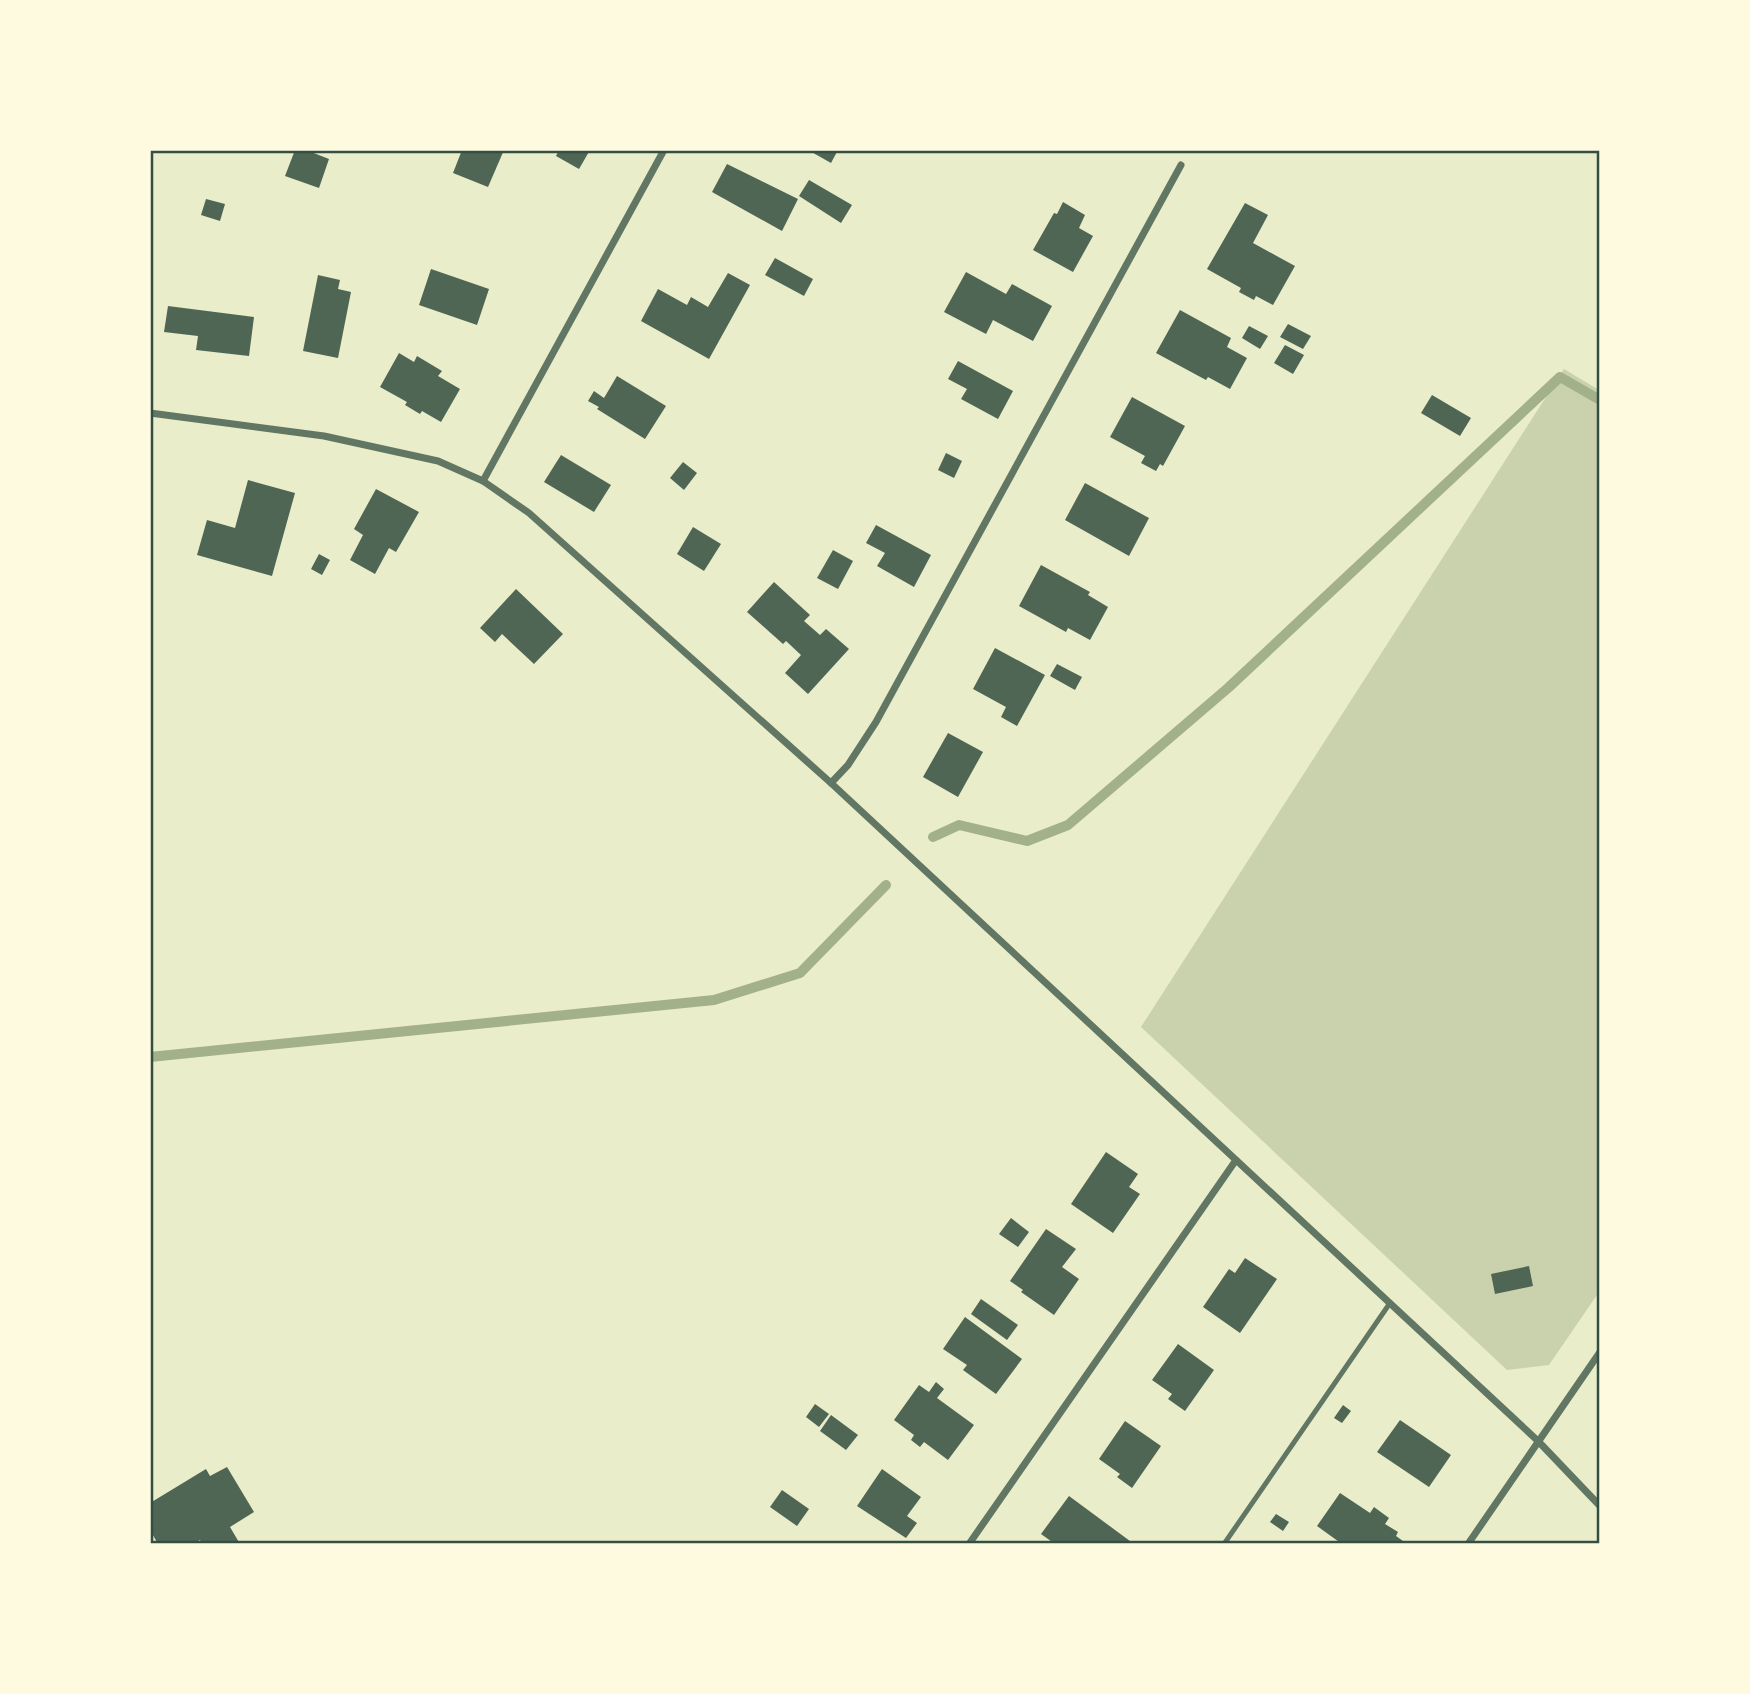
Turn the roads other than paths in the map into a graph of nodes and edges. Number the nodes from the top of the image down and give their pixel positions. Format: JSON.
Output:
{"nodes":[{"id":1,"x":664,"y":150,"type":"edge"},
{"id":2,"x":1181,"y":165,"type":"dead end"},
{"id":3,"x":150,"y":413,"type":"edge"},
{"id":4,"x":482,"y":481,"type":"junction"},
{"id":5,"x":831,"y":783,"type":"junction"},
{"id":6,"x":1236,"y":1160,"type":"junction"},
{"id":7,"x":1390,"y":1303,"type":"junction"},
{"id":8,"x":1600,"y":1352,"type":"edge"},
{"id":9,"x":1538,"y":1441,"type":"junction"},
{"id":10,"x":1600,"y":1506,"type":"edge"},
{"id":11,"x":969,"y":1544,"type":"edge"},
{"id":12,"x":1224,"y":1544,"type":"edge"},
{"id":13,"x":1468,"y":1544,"type":"edge"}],
"edges":[{"from":1,"to":4,"type":"street"},
{"from":2,"to":5,"type":"street"},
{"from":3,"to":4,"type":"street"},
{"from":4,"to":5,"type":"street"},
{"from":5,"to":6,"type":"street"},
{"from":6,"to":7,"type":"street"},
{"from":6,"to":11,"type":"street"},
{"from":7,"to":9,"type":"street"},
{"from":7,"to":12,"type":"lane"},
{"from":8,"to":9,"type":"street"},
{"from":9,"to":10,"type":"street"},
{"from":9,"to":13,"type":"street"}]}
